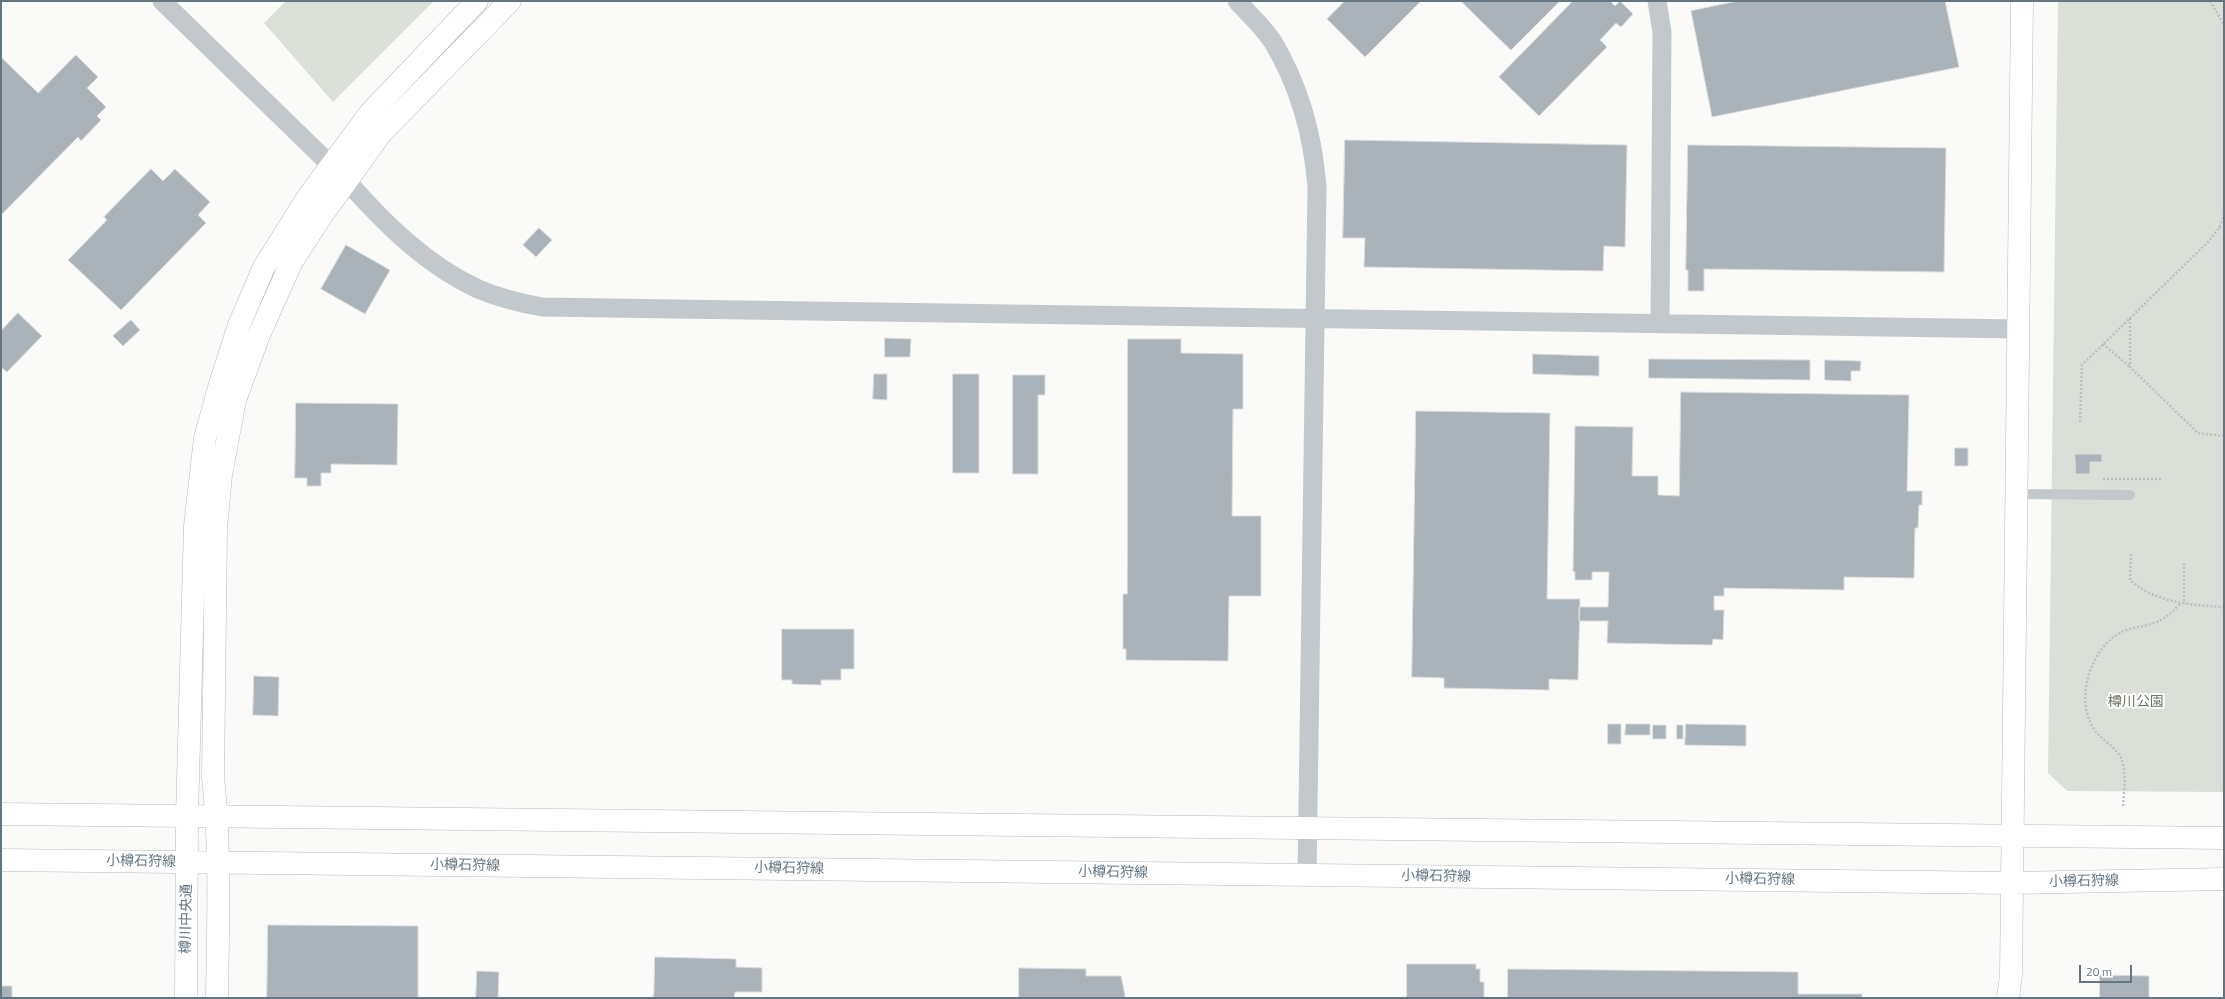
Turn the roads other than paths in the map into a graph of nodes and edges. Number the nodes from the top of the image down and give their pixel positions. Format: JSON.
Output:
{"nodes":[{"id":1,"x":162,"y":1,"type":"edge"},
{"id":2,"x":477,"y":1,"type":"edge"},
{"id":3,"x":510,"y":1,"type":"edge"},
{"id":4,"x":1237,"y":1,"type":"edge"},
{"id":5,"x":1657,"y":1,"type":"edge"},
{"id":6,"x":2022,"y":1,"type":"edge"},
{"id":7,"x":331,"y":166,"type":"junction"},
{"id":8,"x":347,"y":181,"type":"junction"},
{"id":9,"x":1314,"y":320,"type":"junction"},
{"id":10,"x":1660,"y":324,"type":"junction"},
{"id":11,"x":2019,"y":329,"type":"junction"},
{"id":12,"x":2017,"y":494,"type":"junction"},
{"id":13,"x":2130,"y":495,"type":"dead end"},
{"id":14,"x":1,"y":814,"type":"edge"},
{"id":15,"x":187,"y":816,"type":"junction"},
{"id":16,"x":217,"y":816,"type":"junction"},
{"id":17,"x":1306,"y":828,"type":"junction"},
{"id":18,"x":2012,"y":836,"type":"junction"},
{"id":19,"x":2224,"y":838,"type":"edge"},
{"id":20,"x":1,"y":860,"type":"edge"},
{"id":21,"x":187,"y":862,"type":"junction"},
{"id":22,"x":218,"y":863,"type":"junction"},
{"id":23,"x":1307,"y":875,"type":"junction"},
{"id":24,"x":2224,"y":878,"type":"edge"},
{"id":25,"x":2012,"y":883,"type":"junction"},
{"id":26,"x":186,"y":998,"type":"edge"},
{"id":27,"x":217,"y":998,"type":"edge"},
{"id":28,"x":2008,"y":998,"type":"edge"}],
"edges":[{"from":1,"to":7,"type":"street"},
{"from":2,"to":7,"type":"main road","name":"樽川中央通"},
{"from":3,"to":8,"type":"main road"},
{"from":4,"to":9,"type":"street"},
{"from":5,"to":10,"type":"street"},
{"from":6,"to":11,"type":"main road"},
{"from":7,"to":8,"type":"street"},
{"from":7,"to":15,"type":"main road","name":"樽川中央通"},
{"from":8,"to":9,"type":"street"},
{"from":8,"to":16,"type":"main road"},
{"from":9,"to":10,"type":"street"},
{"from":9,"to":17,"type":"street"},
{"from":10,"to":11,"type":"street"},
{"from":11,"to":12,"type":"main road"},
{"from":12,"to":13,"type":"lane"},
{"from":12,"to":18,"type":"main road"},
{"from":14,"to":15,"type":"main road"},
{"from":15,"to":16,"type":"main road"},
{"from":15,"to":21,"type":"main road","name":"樽川中央通"},
{"from":16,"to":17,"type":"main road"},
{"from":16,"to":22,"type":"main road"},
{"from":17,"to":18,"type":"main road"},
{"from":17,"to":23,"type":"street"},
{"from":18,"to":19,"type":"main road"},
{"from":18,"to":25,"type":"main road"},
{"from":20,"to":21,"type":"main road","name":"小樽石狩線"},
{"from":21,"to":22,"type":"main road","name":"小樽石狩線"},
{"from":21,"to":26,"type":"main road","name":"樽川中央通"},
{"from":22,"to":23,"type":"main road","name":"小樽石狩線"},
{"from":22,"to":27,"type":"main road"},
{"from":23,"to":25,"type":"main road","name":"小樽石狩線"},
{"from":24,"to":25,"type":"main road","name":"小樽石狩線"},
{"from":25,"to":28,"type":"main road"}]}
